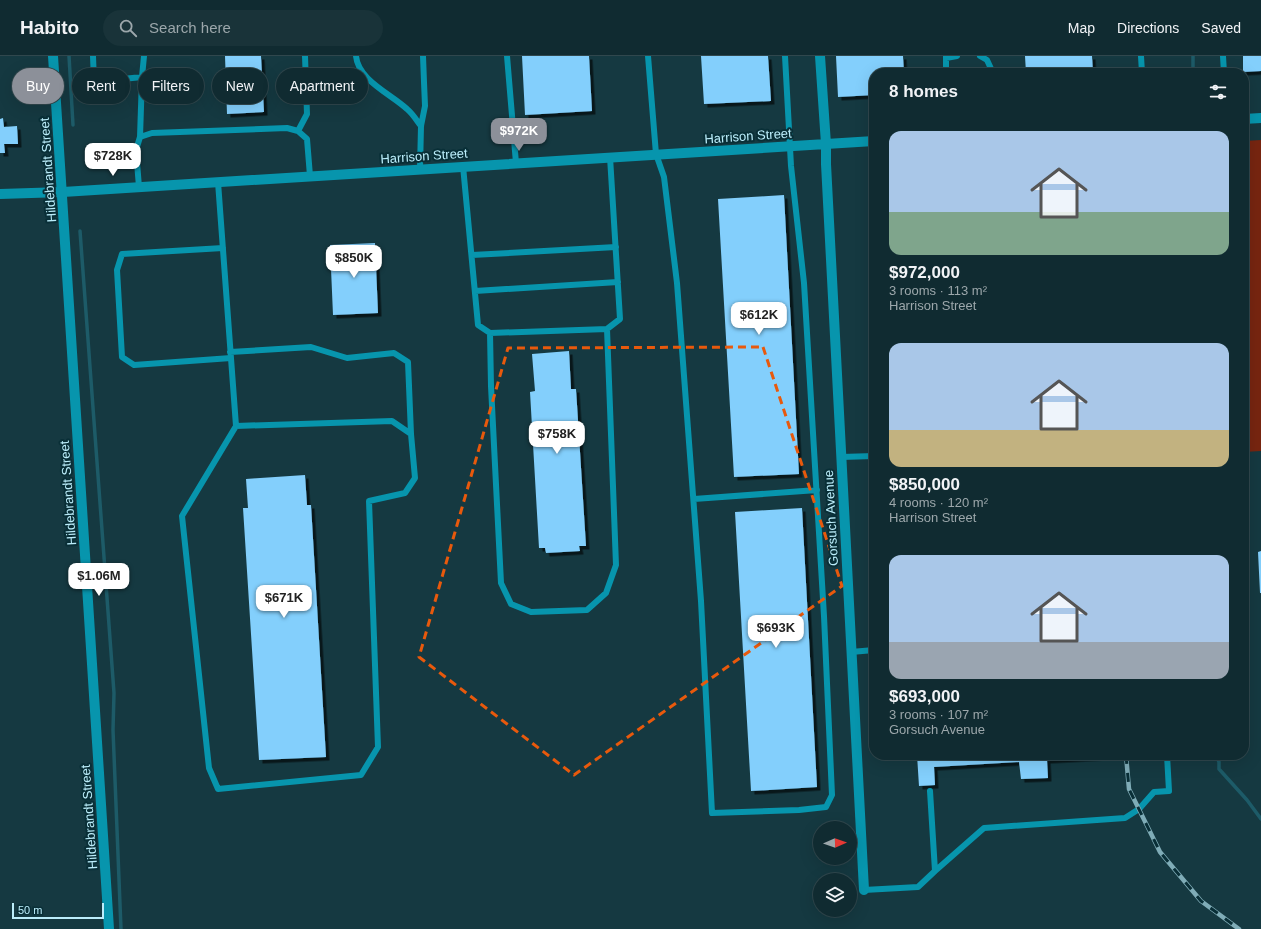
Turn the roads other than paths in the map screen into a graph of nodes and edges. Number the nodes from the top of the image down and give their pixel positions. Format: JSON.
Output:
{"nodes":[{"id":1,"x":53,"y":56,"type":"edge"},
{"id":2,"x":93,"y":56,"type":"edge"},
{"id":3,"x":144,"y":56,"type":"edge"},
{"id":4,"x":305,"y":56,"type":"edge"},
{"id":5,"x":356,"y":56,"type":"edge"},
{"id":6,"x":422,"y":56,"type":"edge"},
{"id":7,"x":507,"y":56,"type":"edge"},
{"id":8,"x":648,"y":56,"type":"edge"},
{"id":9,"x":785,"y":56,"type":"edge"},
{"id":10,"x":820,"y":56,"type":"edge"},
{"id":11,"x":957,"y":56,"type":"edge"},
{"id":12,"x":980,"y":56,"type":"edge"},
{"id":13,"x":1140,"y":56,"type":"edge"},
{"id":14,"x":1223,"y":56,"type":"edge"},
{"id":15,"x":946,"y":57,"type":"edge"},
{"id":16,"x":143,"y":68,"type":"edge"},
{"id":17,"x":946,"y":68,"type":"edge"},
{"id":18,"x":991,"y":68,"type":"edge"},
{"id":19,"x":1141,"y":68,"type":"edge"},
{"id":20,"x":1224,"y":68,"type":"edge"},
{"id":21,"x":138,"y":77,"type":"edge"},
{"id":22,"x":141,"y":104,"type":"edge"},
{"id":23,"x":1261,"y":118,"type":"edge"},
{"id":24,"x":1249,"y":119,"type":"edge"},
{"id":25,"x":421,"y":126,"type":"junction"},
{"id":26,"x":298,"y":131,"type":"junction"},
{"id":27,"x":140,"y":137,"type":"junction"},
{"id":28,"x":869,"y":141,"type":"edge"},
{"id":29,"x":826,"y":144,"type":"junction"},
{"id":30,"x":790,"y":146,"type":"junction"},
{"id":31,"x":656,"y":154,"type":"junction"},
{"id":32,"x":610,"y":157,"type":"junction"},
{"id":33,"x":516,"y":163,"type":"junction"},
{"id":34,"x":463,"y":166,"type":"junction"},
{"id":35,"x":420,"y":169,"type":"junction"},
{"id":36,"x":310,"y":176,"type":"junction"},
{"id":37,"x":218,"y":182,"type":"junction"},
{"id":38,"x":139,"y":187,"type":"junction"},
{"id":39,"x":62,"y":192,"type":"junction"},
{"id":40,"x":0,"y":194,"type":"edge"},
{"id":41,"x":616,"y":247,"type":"junction"},
{"id":42,"x":223,"y":248,"type":"junction"},
{"id":43,"x":472,"y":256,"type":"junction"},
{"id":44,"x":618,"y":282,"type":"junction"},
{"id":45,"x":475,"y":291,"type":"junction"},
{"id":46,"x":607,"y":329,"type":"junction"},
{"id":47,"x":490,"y":333,"type":"junction"},
{"id":48,"x":230,"y":355,"type":"junction"},
{"id":49,"x":236,"y":426,"type":"junction"},
{"id":50,"x":411,"y":434,"type":"junction"},
{"id":51,"x":869,"y":456,"type":"edge"},
{"id":52,"x":841,"y":457,"type":"junction"},
{"id":53,"x":817,"y":490,"type":"junction"},
{"id":54,"x":694,"y":498,"type":"junction"},
{"id":55,"x":869,"y":650,"type":"edge"},
{"id":56,"x":851,"y":652,"type":"junction"},
{"id":57,"x":1167,"y":760,"type":"edge"},
{"id":58,"x":930,"y":791,"type":"dead end"},
{"id":59,"x":935,"y":872,"type":"junction"},
{"id":60,"x":864,"y":890,"type":"joint"},
{"id":61,"x":109,"y":929,"type":"edge"}],
"edges":[{"from":1,"to":39,"type":"street","name":"Hildebrandt Street"},
{"from":2,"to":21,"type":"lane"},
{"from":3,"to":16,"type":"lane"},
{"from":4,"to":26,"type":"lane"},
{"from":5,"to":25,"type":"lane"},
{"from":6,"to":25,"type":"lane"},
{"from":7,"to":33,"type":"lane"},
{"from":8,"to":31,"type":"lane"},
{"from":9,"to":30,"type":"lane"},
{"from":10,"to":29,"type":"street","name":"Gorsuch Avenue"},
{"from":11,"to":15,"type":"lane"},
{"from":12,"to":18,"type":"lane"},
{"from":13,"to":19,"type":"lane"},
{"from":14,"to":20,"type":"lane"},
{"from":15,"to":17,"type":"lane"},
{"from":22,"to":27,"type":"lane"},
{"from":23,"to":24,"type":"street"},
{"from":25,"to":35,"type":"lane"},
{"from":26,"to":27,"type":"lane"},
{"from":26,"to":36,"type":"lane"},
{"from":27,"to":38,"type":"lane"},
{"from":28,"to":29,"type":"street","name":"Harrison Street"},
{"from":29,"to":30,"type":"street","name":"Harrison Street"},
{"from":29,"to":52,"type":"street","name":"Gorsuch Avenue"},
{"from":30,"to":31,"type":"street","name":"Harrison Street"},
{"from":30,"to":53,"type":"lane"},
{"from":31,"to":32,"type":"street","name":"Harrison Street"},
{"from":31,"to":54,"type":"lane"},
{"from":32,"to":33,"type":"street","name":"Harrison Street"},
{"from":32,"to":41,"type":"lane"},
{"from":33,"to":34,"type":"street","name":"Harrison Street"},
{"from":34,"to":35,"type":"street","name":"Harrison Street"},
{"from":34,"to":43,"type":"lane"},
{"from":35,"to":36,"type":"street","name":"Harrison Street"},
{"from":36,"to":37,"type":"street","name":"Harrison Street"},
{"from":37,"to":38,"type":"street","name":"Harrison Street"},
{"from":37,"to":42,"type":"lane"},
{"from":38,"to":39,"type":"street","name":"Harrison Street"},
{"from":39,"to":40,"type":"street","name":"Harrison Street"},
{"from":39,"to":61,"type":"street","name":"Hildebrandt Street"},
{"from":41,"to":43,"type":"lane"},
{"from":41,"to":44,"type":"lane"},
{"from":42,"to":48,"type":"lane"},
{"from":42,"to":48,"type":"lane"},
{"from":43,"to":45,"type":"lane"},
{"from":44,"to":45,"type":"lane"},
{"from":44,"to":46,"type":"lane"},
{"from":45,"to":47,"type":"lane"},
{"from":46,"to":47,"type":"lane"},
{"from":46,"to":47,"type":"lane"},
{"from":48,"to":49,"type":"lane"},
{"from":48,"to":50,"type":"lane"},
{"from":49,"to":50,"type":"lane"},
{"from":49,"to":50,"type":"lane"},
{"from":51,"to":52,"type":"lane"},
{"from":52,"to":56,"type":"street","name":"Gorsuch Avenue"},
{"from":53,"to":54,"type":"lane"},
{"from":53,"to":54,"type":"lane"},
{"from":55,"to":56,"type":"lane"},
{"from":56,"to":60,"type":"street","name":"Gorsuch Avenue"},
{"from":57,"to":59,"type":"lane"},
{"from":58,"to":59,"type":"lane"},
{"from":59,"to":60,"type":"lane"}]}
